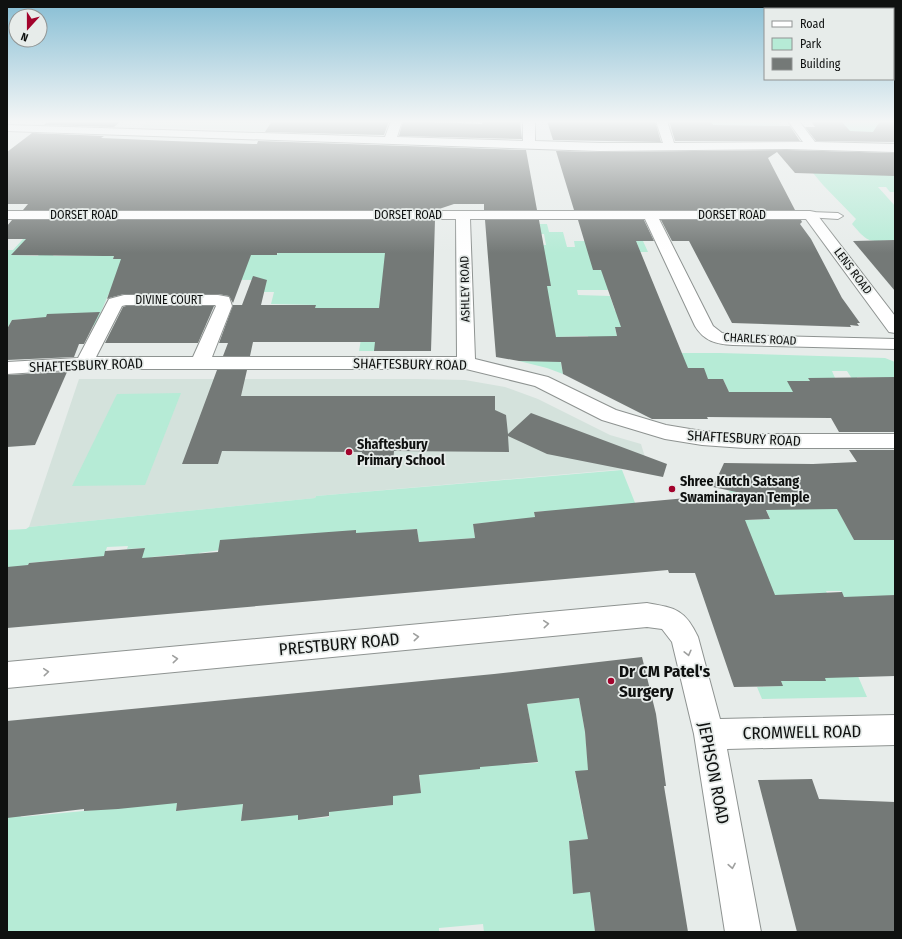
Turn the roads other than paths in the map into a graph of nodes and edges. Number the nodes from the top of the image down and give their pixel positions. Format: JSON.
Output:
{"nodes":[{"id":1,"x":7,"y":215,"type":"edge"},
{"id":2,"x":464,"y":215,"type":"junction"},
{"id":3,"x":650,"y":215,"type":"junction"},
{"id":4,"x":810,"y":215,"type":"junction"},
{"id":5,"x":838,"y":216,"type":"dead end"},
{"id":6,"x":895,"y":328,"type":"edge"},
{"id":7,"x":895,"y":344,"type":"edge"},
{"id":8,"x":84,"y":363,"type":"junction"},
{"id":9,"x":200,"y":363,"type":"junction"},
{"id":10,"x":466,"y":363,"type":"junction"},
{"id":11,"x":7,"y":368,"type":"edge"},
{"id":12,"x":895,"y":441,"type":"edge"},
{"id":13,"x":670,"y":619,"type":"joint"},
{"id":14,"x":7,"y":675,"type":"edge"},
{"id":15,"x":895,"y":730,"type":"edge"},
{"id":16,"x":709,"y":734,"type":"junction"},
{"id":17,"x":743,"y":932,"type":"edge"}],
"edges":[{"from":1,"to":2,"type":"street","name":"DORSET ROAD"},
{"from":2,"to":3,"type":"street","name":"DORSET ROAD"},
{"from":2,"to":10,"type":"street","name":"ASHLEY ROAD"},
{"from":3,"to":4,"type":"street","name":"DORSET ROAD"},
{"from":3,"to":7,"type":"street","name":"CHARLES ROAD"},
{"from":4,"to":5,"type":"lane"},
{"from":4,"to":6,"type":"street","name":"LENS ROAD"},
{"from":8,"to":9,"type":"street","name":"SHAFTESBURY ROAD"},
{"from":8,"to":9,"type":"street","name":"DIVINE COURT"},
{"from":8,"to":11,"type":"street","name":"SHAFTESBURY ROAD"},
{"from":9,"to":10,"type":"street","name":"SHAFTESBURY ROAD"},
{"from":10,"to":12,"type":"street","name":"SHAFTESBURY ROAD"},
{"from":14,"to":13,"type":"street","name":"PRESTBURY ROAD","one_way":true},
{"from":13,"to":16,"type":"street","name":"JEPHSON ROAD","one_way":true},
{"from":15,"to":16,"type":"street","name":"CROMWELL ROAD"},
{"from":16,"to":17,"type":"street","name":"JEPHSON ROAD","one_way":true}]}
